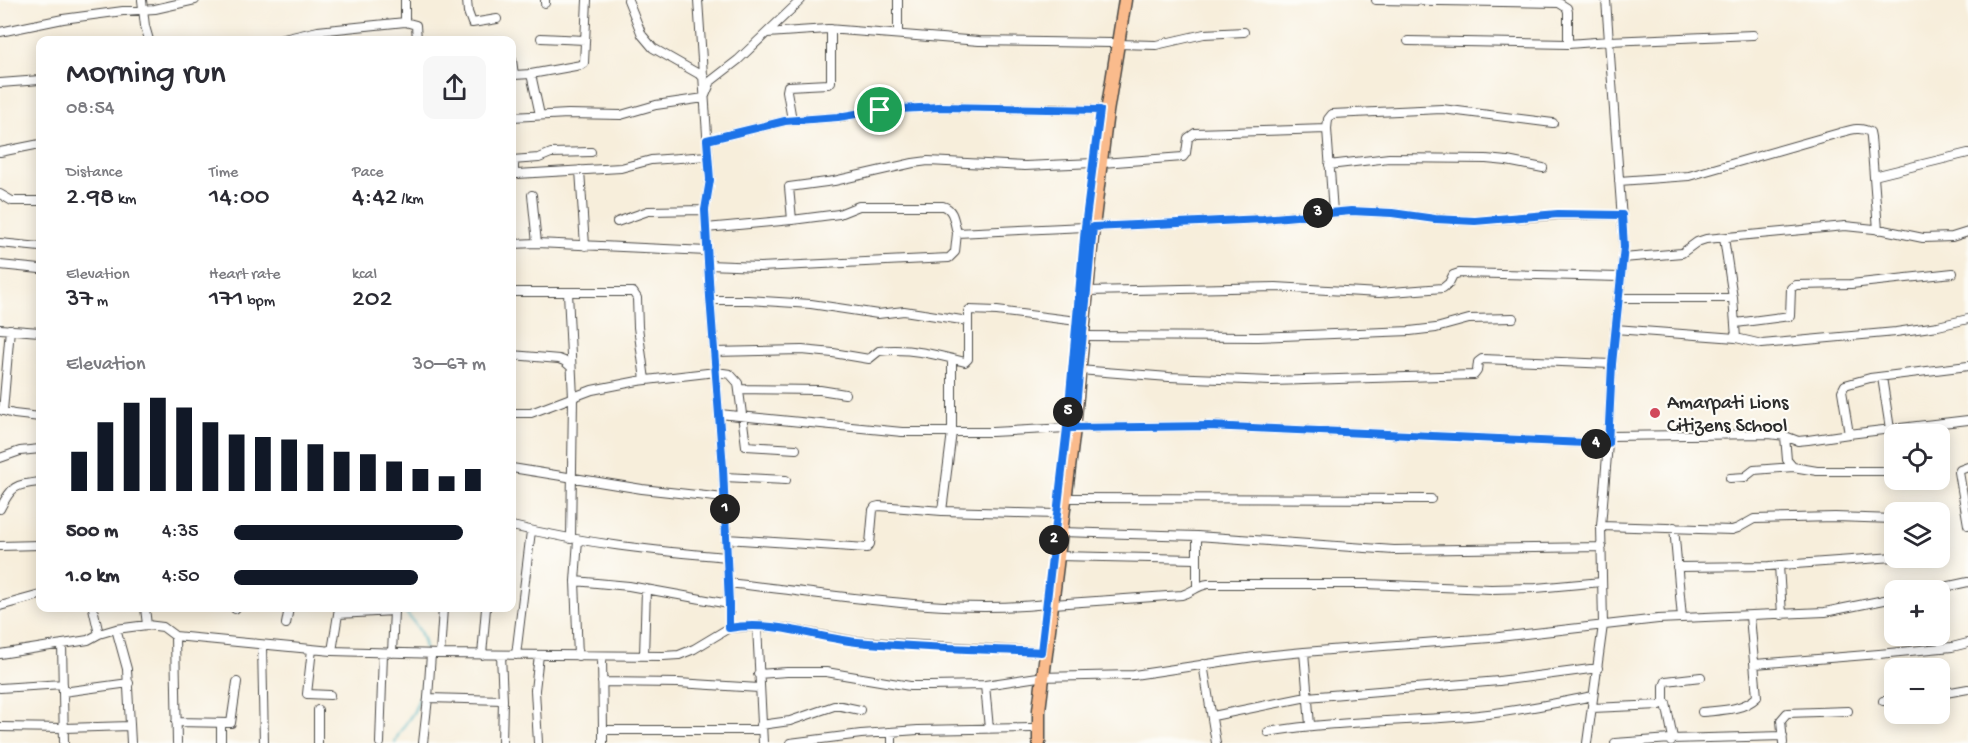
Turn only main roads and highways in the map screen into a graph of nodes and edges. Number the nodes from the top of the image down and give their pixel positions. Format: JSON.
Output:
{"nodes":[{"id":1,"x":1117,"y":0,"type":"edge"},
{"id":2,"x":1125,"y":0,"type":"edge"},
{"id":3,"x":1114,"y":44,"type":"junction"},
{"id":4,"x":1098,"y":163,"type":"junction"},
{"id":5,"x":1089,"y":227,"type":"junction"},
{"id":6,"x":1071,"y":428,"type":"junction"},
{"id":7,"x":1050,"y":604,"type":"junction"},
{"id":8,"x":1041,"y":677,"type":"junction"},
{"id":9,"x":1032,"y":743,"type":"edge"},
{"id":10,"x":1039,"y":743,"type":"edge"}],
"edges":[{"from":1,"to":3,"type":"main road"},
{"from":2,"to":3,"type":"main road"},
{"from":3,"to":4,"type":"main road"},
{"from":3,"to":4,"type":"main road"},
{"from":4,"to":5,"type":"main road"},
{"from":5,"to":6,"type":"main road"},
{"from":5,"to":6,"type":"main road"},
{"from":6,"to":7,"type":"main road"},
{"from":6,"to":7,"type":"main road"},
{"from":7,"to":8,"type":"main road"},
{"from":7,"to":8,"type":"main road"},
{"from":8,"to":9,"type":"main road"},
{"from":8,"to":10,"type":"main road"}]}
